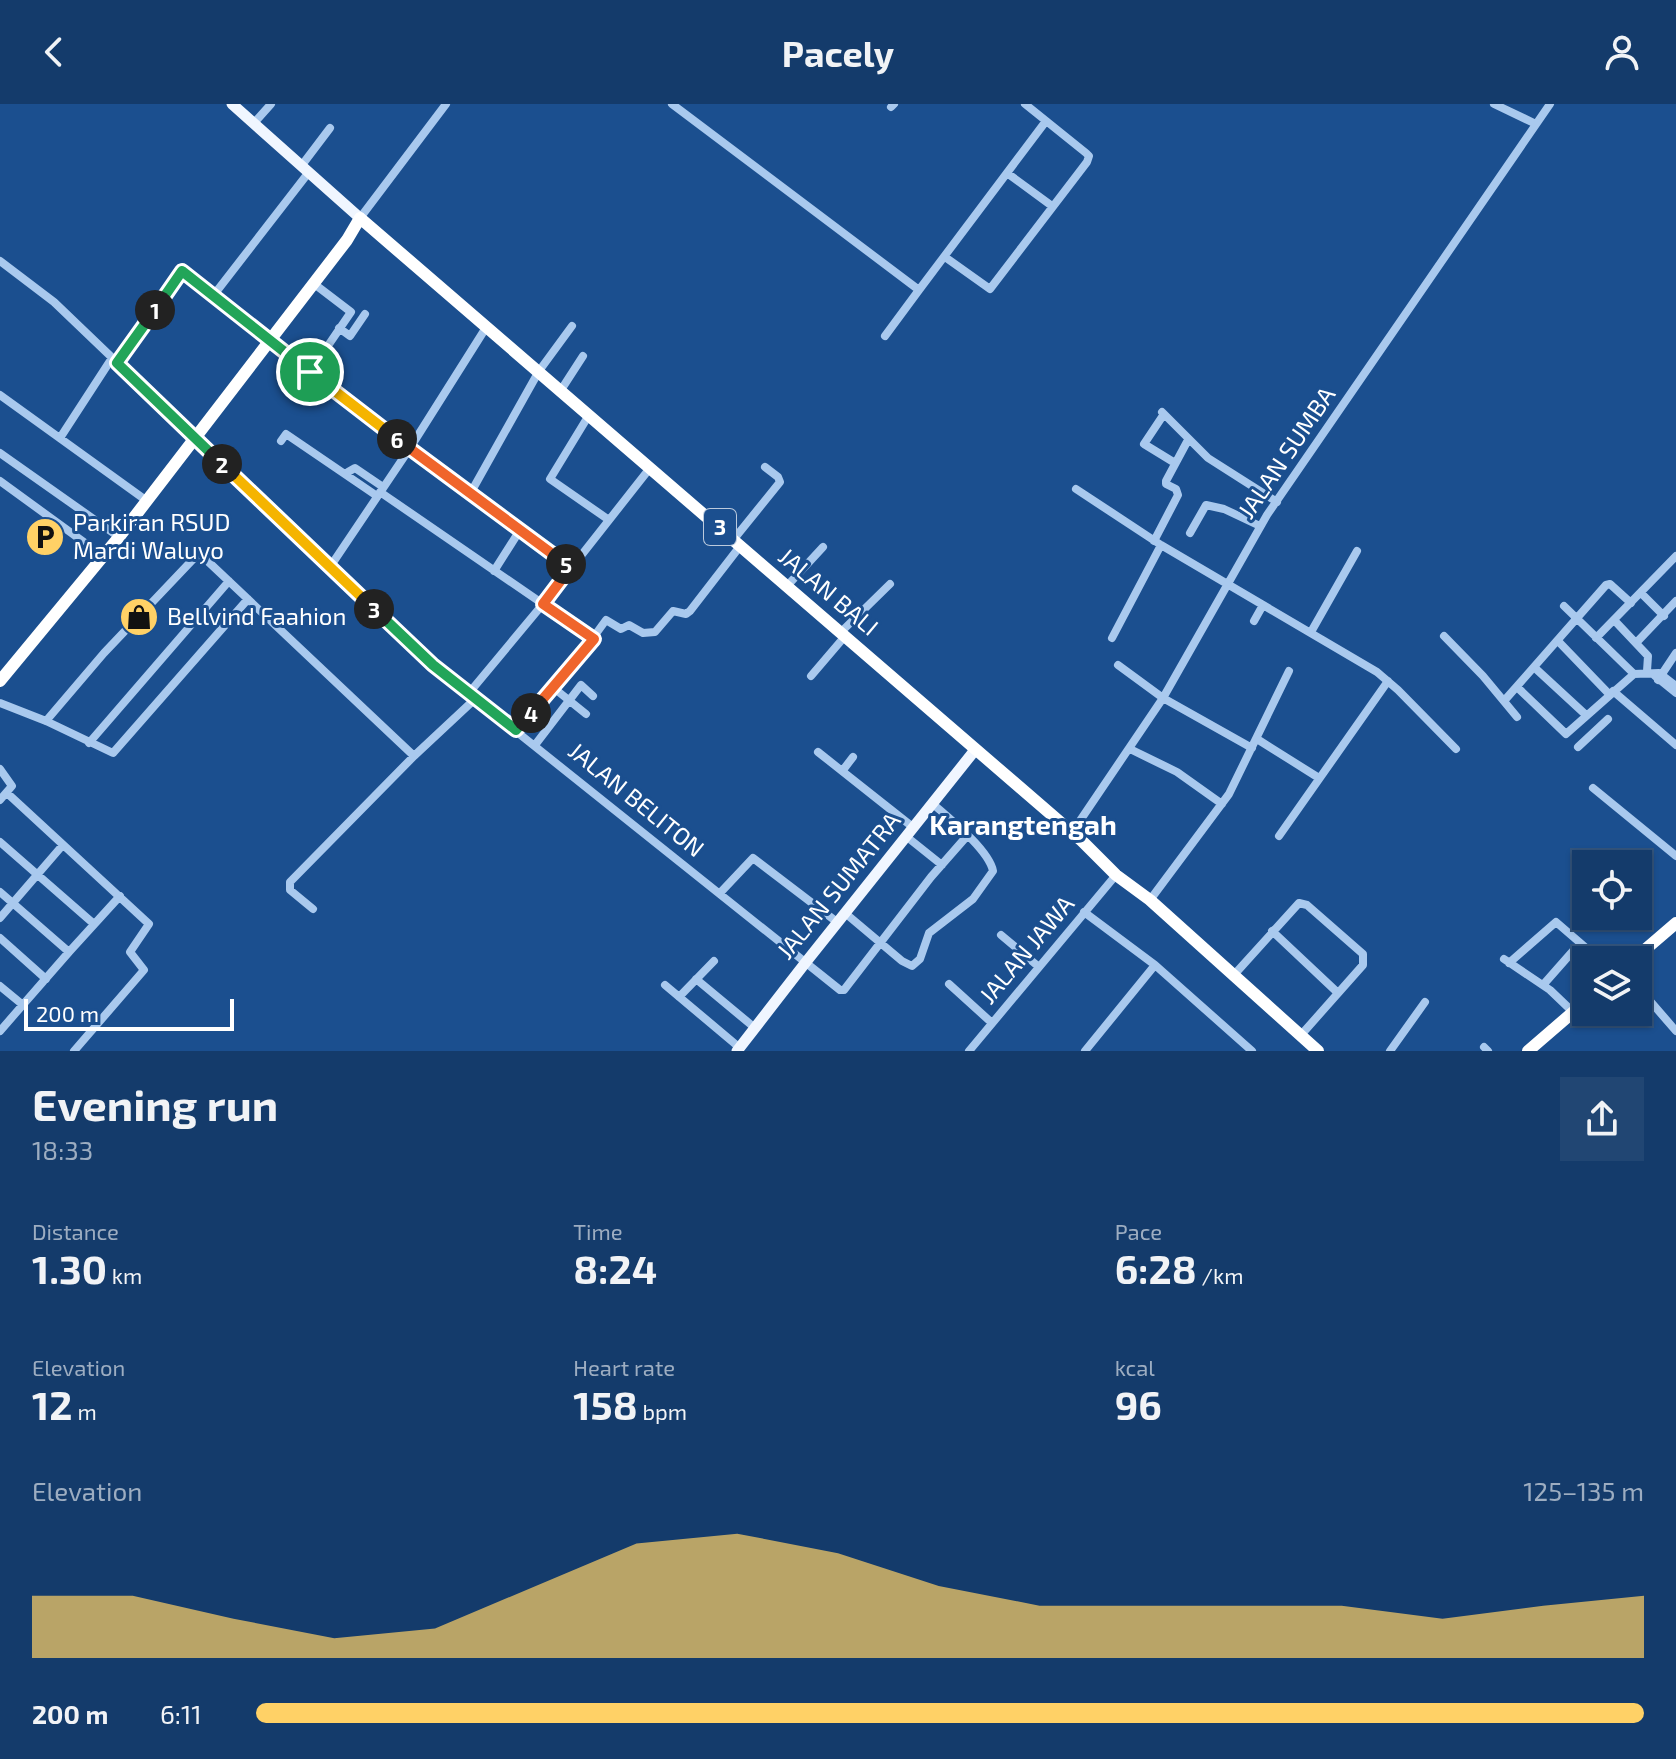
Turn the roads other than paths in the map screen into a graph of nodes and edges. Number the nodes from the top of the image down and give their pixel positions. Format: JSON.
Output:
{"nodes":[{"id":1,"x":232,"y":104,"type":"edge"},
{"id":2,"x":271,"y":104,"type":"edge"},
{"id":3,"x":446,"y":104,"type":"edge"},
{"id":4,"x":672,"y":104,"type":"edge"},
{"id":5,"x":1025,"y":104,"type":"edge"},
{"id":6,"x":1494,"y":104,"type":"edge"},
{"id":7,"x":1550,"y":104,"type":"edge"},
{"id":8,"x":1046,"y":121,"type":"junction"},
{"id":9,"x":254,"y":123,"type":"junction"},
{"id":10,"x":1536,"y":124,"type":"junction"},
{"id":11,"x":330,"y":128,"type":"dead end"},
{"id":12,"x":306,"y":169,"type":"junction"},
{"id":13,"x":1007,"y":173,"type":"junction"},
{"id":14,"x":1052,"y":206,"type":"junction"},
{"id":15,"x":360,"y":218,"type":"junction"},
{"id":16,"x":945,"y":257,"type":"junction"},
{"id":17,"x":0,"y":261,"type":"edge"},
{"id":18,"x":313,"y":283,"type":"junction"},
{"id":19,"x":919,"y":290,"type":"junction"},
{"id":20,"x":213,"y":296,"type":"junction"},
{"id":21,"x":365,"y":314,"type":"dead end"},
{"id":22,"x":487,"y":326,"type":"junction"},
{"id":23,"x":572,"y":326,"type":"dead end"},
{"id":24,"x":339,"y":328,"type":"junction"},
{"id":25,"x":885,"y":336,"type":"dead end"},
{"id":26,"x":269,"y":339,"type":"junction"},
{"id":27,"x":583,"y":356,"type":"dead end"},
{"id":28,"x":115,"y":360,"type":"junction"},
{"id":29,"x":539,"y":371,"type":"junction"},
{"id":30,"x":310,"y":372,"type":"junction"},
{"id":31,"x":561,"y":390,"type":"junction"},
{"id":32,"x":0,"y":395,"type":"edge"},
{"id":33,"x":589,"y":415,"type":"junction"},
{"id":34,"x":60,"y":438,"type":"junction"},
{"id":35,"x":196,"y":439,"type":"junction"},
{"id":36,"x":1188,"y":440,"type":"junction"},
{"id":37,"x":281,"y":441,"type":"dead end"},
{"id":38,"x":410,"y":448,"type":"junction"},
{"id":39,"x":0,"y":453,"type":"edge"},
{"id":40,"x":1175,"y":463,"type":"junction"},
{"id":41,"x":765,"y":467,"type":"dead end"},
{"id":42,"x":650,"y":468,"type":"junction"},
{"id":43,"x":348,"y":472,"type":"dead end"},
{"id":44,"x":0,"y":481,"type":"edge"},
{"id":45,"x":1076,"y":489,"type":"dead end"},
{"id":46,"x":380,"y":492,"type":"junction"},
{"id":47,"x":470,"y":494,"type":"junction"},
{"id":48,"x":147,"y":501,"type":"junction"},
{"id":49,"x":1277,"y":502,"type":"junction"},
{"id":50,"x":609,"y":520,"type":"junction"},
{"id":51,"x":1260,"y":526,"type":"junction"},
{"id":52,"x":520,"y":530,"type":"junction"},
{"id":53,"x":1190,"y":533,"type":"dead end"},
{"id":54,"x":119,"y":537,"type":"junction"},
{"id":55,"x":737,"y":542,"type":"junction"},
{"id":56,"x":1157,"y":543,"type":"junction"},
{"id":57,"x":823,"y":547,"type":"dead end"},
{"id":58,"x":1357,"y":551,"type":"dead end"},
{"id":59,"x":103,"y":556,"type":"junction"},
{"id":60,"x":1676,"y":556,"type":"edge"},
{"id":61,"x":330,"y":567,"type":"junction"},
{"id":62,"x":571,"y":567,"type":"junction"},
{"id":63,"x":494,"y":571,"type":"junction"},
{"id":64,"x":229,"y":581,"type":"junction"},
{"id":65,"x":890,"y":584,"type":"dead end"},
{"id":66,"x":1226,"y":584,"type":"junction"},
{"id":67,"x":787,"y":586,"type":"junction"},
{"id":68,"x":1641,"y":593,"type":"junction"},
{"id":69,"x":248,"y":599,"type":"junction"},
{"id":70,"x":1676,"y":601,"type":"edge"},
{"id":71,"x":1631,"y":603,"type":"junction"},
{"id":72,"x":543,"y":604,"type":"junction"},
{"id":73,"x":1263,"y":605,"type":"junction"},
{"id":74,"x":1564,"y":606,"type":"dead end"},
{"id":75,"x":1670,"y":614,"type":"edge"},
{"id":76,"x":1576,"y":618,"type":"junction"},
{"id":77,"x":1614,"y":620,"type":"junction"},
{"id":78,"x":1254,"y":621,"type":"dead end"},
{"id":79,"x":1311,"y":632,"type":"junction"},
{"id":80,"x":844,"y":633,"type":"junction"},
{"id":81,"x":1444,"y":636,"type":"dead end"},
{"id":82,"x":1112,"y":638,"type":"dead end"},
{"id":83,"x":1596,"y":638,"type":"junction"},
{"id":84,"x":594,"y":639,"type":"junction"},
{"id":85,"x":1558,"y":641,"type":"junction"},
{"id":86,"x":1636,"y":643,"type":"junction"},
{"id":87,"x":1676,"y":653,"type":"edge"},
{"id":88,"x":1118,"y":665,"type":"dead end"},
{"id":89,"x":1535,"y":668,"type":"junction"},
{"id":90,"x":1289,"y":671,"type":"dead end"},
{"id":91,"x":1634,"y":674,"type":"junction"},
{"id":92,"x":1655,"y":674,"type":"junction"},
{"id":93,"x":811,"y":676,"type":"dead end"},
{"id":94,"x":572,"y":678,"type":"dead end"},
{"id":95,"x":0,"y":681,"type":"edge"},
{"id":96,"x":1388,"y":681,"type":"junction"},
{"id":97,"x":581,"y":685,"type":"junction"},
{"id":98,"x":1676,"y":686,"type":"edge"},
{"id":99,"x":1517,"y":687,"type":"junction"},
{"id":100,"x":555,"y":689,"type":"dead end"},
{"id":101,"x":1611,"y":692,"type":"junction"},
{"id":102,"x":1676,"y":693,"type":"edge"},
{"id":103,"x":472,"y":696,"type":"junction"},
{"id":104,"x":593,"y":696,"type":"dead end"},
{"id":105,"x":569,"y":701,"type":"junction"},
{"id":106,"x":1169,"y":701,"type":"junction"},
{"id":107,"x":1504,"y":701,"type":"junction"},
{"id":108,"x":0,"y":703,"type":"edge"},
{"id":109,"x":586,"y":714,"type":"dead end"},
{"id":110,"x":1517,"y":717,"type":"dead end"},
{"id":111,"x":1584,"y":717,"type":"junction"},
{"id":112,"x":1608,"y":719,"type":"dead end"},
{"id":113,"x":46,"y":721,"type":"junction"},
{"id":114,"x":516,"y":730,"type":"junction"},
{"id":115,"x":1593,"y":734,"type":"junction"},
{"id":116,"x":1257,"y":739,"type":"junction"},
{"id":117,"x":89,"y":743,"type":"junction"},
{"id":118,"x":535,"y":745,"type":"junction"},
{"id":119,"x":1676,"y":745,"type":"edge"},
{"id":120,"x":1578,"y":747,"type":"dead end"},
{"id":121,"x":1252,"y":748,"type":"junction"},
{"id":122,"x":1130,"y":749,"type":"junction"},
{"id":123,"x":1456,"y":749,"type":"dead end"},
{"id":124,"x":975,"y":750,"type":"junction"},
{"id":125,"x":818,"y":752,"type":"dead end"},
{"id":126,"x":414,"y":756,"type":"junction"},
{"id":127,"x":853,"y":757,"type":"dead end"},
{"id":128,"x":0,"y":769,"type":"edge"},
{"id":129,"x":843,"y":770,"type":"junction"},
{"id":130,"x":1319,"y":778,"type":"junction"},
{"id":131,"x":1593,"y":788,"type":"dead end"},
{"id":132,"x":3,"y":797,"type":"edge"},
{"id":133,"x":933,"y":804,"type":"junction"},
{"id":134,"x":1222,"y":804,"type":"junction"},
{"id":135,"x":911,"y":833,"type":"junction"},
{"id":136,"x":967,"y":836,"type":"junction"},
{"id":137,"x":1279,"y":836,"type":"dead end"},
{"id":138,"x":1078,"y":838,"type":"junction"},
{"id":139,"x":0,"y":842,"type":"edge"},
{"id":140,"x":62,"y":846,"type":"junction"},
{"id":141,"x":1676,"y":856,"type":"edge"},
{"id":142,"x":942,"y":865,"type":"junction"},
{"id":143,"x":38,"y":874,"type":"junction"},
{"id":144,"x":1116,"y":875,"type":"junction"},
{"id":145,"x":0,"y":892,"type":"edge"},
{"id":146,"x":720,"y":893,"type":"junction"},
{"id":147,"x":120,"y":896,"type":"junction"},
{"id":148,"x":1150,"y":900,"type":"junction"},
{"id":149,"x":13,"y":903,"type":"junction"},
{"id":150,"x":313,"y":909,"type":"dead end"},
{"id":151,"x":1084,"y":912,"type":"junction"},
{"id":152,"x":0,"y":918,"type":"edge"},
{"id":153,"x":841,"y":918,"type":"junction"},
{"id":154,"x":1676,"y":923,"type":"edge"},
{"id":155,"x":94,"y":924,"type":"junction"},
{"id":156,"x":1272,"y":931,"type":"junction"},
{"id":157,"x":1001,"y":935,"type":"dead end"},
{"id":158,"x":0,"y":938,"type":"edge"},
{"id":159,"x":1580,"y":943,"type":"junction"},
{"id":160,"x":881,"y":944,"type":"junction"},
{"id":161,"x":1584,"y":946,"type":"edge"},
{"id":162,"x":1649,"y":946,"type":"edge"},
{"id":163,"x":69,"y":952,"type":"junction"},
{"id":164,"x":714,"y":961,"type":"dead end"},
{"id":165,"x":806,"y":962,"type":"junction"},
{"id":166,"x":1155,"y":965,"type":"junction"},
{"id":167,"x":1039,"y":967,"type":"junction"},
{"id":168,"x":1233,"y":976,"type":"junction"},
{"id":169,"x":46,"y":979,"type":"junction"},
{"id":170,"x":696,"y":979,"type":"junction"},
{"id":171,"x":949,"y":984,"type":"dead end"},
{"id":172,"x":665,"y":985,"type":"dead end"},
{"id":173,"x":1543,"y":985,"type":"junction"},
{"id":174,"x":0,"y":986,"type":"edge"},
{"id":175,"x":1338,"y":993,"type":"junction"},
{"id":176,"x":679,"y":997,"type":"junction"},
{"id":177,"x":1425,"y":1002,"type":"dead end"},
{"id":178,"x":1652,"y":1003,"type":"edge"},
{"id":179,"x":23,"y":1005,"type":"junction"},
{"id":180,"x":1572,"y":1011,"type":"edge"},
{"id":181,"x":1572,"y":1013,"type":"edge"},
{"id":182,"x":992,"y":1023,"type":"junction"},
{"id":183,"x":755,"y":1028,"type":"junction"},
{"id":184,"x":0,"y":1031,"type":"edge"},
{"id":185,"x":1676,"y":1031,"type":"edge"},
{"id":186,"x":1301,"y":1035,"type":"junction"},
{"id":187,"x":739,"y":1049,"type":"edge"},
{"id":188,"x":74,"y":1051,"type":"edge"},
{"id":189,"x":969,"y":1051,"type":"edge"},
{"id":190,"x":1085,"y":1051,"type":"edge"},
{"id":191,"x":1252,"y":1051,"type":"edge"},
{"id":192,"x":1318,"y":1051,"type":"edge"},
{"id":193,"x":1390,"y":1051,"type":"edge"},
{"id":194,"x":1528,"y":1051,"type":"edge"}],
"edges":[{"from":1,"to":9,"type":"main road","name":"JALAN BALI"},
{"from":2,"to":9,"type":"street"},
{"from":3,"to":15,"type":"street"},
{"from":4,"to":19,"type":"street"},
{"from":5,"to":8,"type":"street"},
{"from":6,"to":10,"type":"street"},
{"from":7,"to":10,"type":"street","name":"JALAN SUMBA"},
{"from":8,"to":13,"type":"street"},
{"from":8,"to":14,"type":"street"},
{"from":9,"to":12,"type":"main road","name":"JALAN BALI"},
{"from":10,"to":49,"type":"street","name":"JALAN SUMBA"},
{"from":11,"to":12,"type":"street"},
{"from":12,"to":15,"type":"main road","name":"JALAN BALI"},
{"from":12,"to":20,"type":"street"},
{"from":13,"to":14,"type":"street"},
{"from":13,"to":16,"type":"street"},
{"from":14,"to":16,"type":"street"},
{"from":15,"to":18,"type":"highway"},
{"from":15,"to":22,"type":"highway","name":"JALAN BALI","number":"3"},
{"from":16,"to":19,"type":"street"},
{"from":17,"to":28,"type":"street","name":"JALAN BELITON"},
{"from":18,"to":24,"type":"street"},
{"from":18,"to":26,"type":"highway"},
{"from":19,"to":25,"type":"street"},
{"from":20,"to":26,"type":"street"},
{"from":20,"to":28,"type":"street"},
{"from":21,"to":24,"type":"street"},
{"from":22,"to":29,"type":"highway","name":"JALAN BALI","number":"3"},
{"from":22,"to":38,"type":"street"},
{"from":23,"to":29,"type":"street"},
{"from":24,"to":30,"type":"street"},
{"from":26,"to":30,"type":"street"},
{"from":26,"to":35,"type":"highway"},
{"from":27,"to":31,"type":"street"},
{"from":28,"to":34,"type":"street"},
{"from":28,"to":35,"type":"street","name":"JALAN BELITON"},
{"from":29,"to":31,"type":"highway","name":"JALAN BALI","number":"3"},
{"from":29,"to":47,"type":"street"},
{"from":30,"to":38,"type":"street"},
{"from":31,"to":33,"type":"highway","name":"JALAN BALI","number":"3"},
{"from":32,"to":34,"type":"street"},
{"from":33,"to":42,"type":"highway","name":"JALAN BALI","number":"3"},
{"from":33,"to":50,"type":"street"},
{"from":34,"to":48,"type":"street"},
{"from":35,"to":48,"type":"highway"},
{"from":35,"to":61,"type":"street","name":"JALAN BELITON"},
{"from":36,"to":40,"type":"street"},
{"from":36,"to":40,"type":"street"},
{"from":36,"to":49,"type":"street"},
{"from":37,"to":46,"type":"street"},
{"from":38,"to":46,"type":"street"},
{"from":38,"to":47,"type":"street"},
{"from":39,"to":54,"type":"street"},
{"from":40,"to":56,"type":"street"},
{"from":41,"to":55,"type":"street"},
{"from":42,"to":50,"type":"street"},
{"from":42,"to":55,"type":"highway","name":"JALAN BALI","number":"3"},
{"from":43,"to":46,"type":"street"},
{"from":44,"to":59,"type":"street"},
{"from":45,"to":56,"type":"street"},
{"from":46,"to":61,"type":"street"},
{"from":46,"to":63,"type":"street"},
{"from":47,"to":52,"type":"street"},
{"from":48,"to":54,"type":"highway"},
{"from":49,"to":51,"type":"street","name":"JALAN SUMBA"},
{"from":50,"to":62,"type":"street"},
{"from":51,"to":53,"type":"street"},
{"from":51,"to":66,"type":"street","name":"JALAN SUMBA"},
{"from":52,"to":62,"type":"street"},
{"from":52,"to":63,"type":"street"},
{"from":54,"to":59,"type":"highway"},
{"from":55,"to":67,"type":"highway","name":"JALAN BALI","number":"3"},
{"from":55,"to":84,"type":"street"},
{"from":56,"to":66,"type":"street"},
{"from":56,"to":82,"type":"street"},
{"from":57,"to":67,"type":"street"},
{"from":58,"to":79,"type":"street"},
{"from":59,"to":95,"type":"highway"},
{"from":60,"to":68,"type":"street"},
{"from":61,"to":103,"type":"street","name":"JALAN BELITON"},
{"from":62,"to":72,"type":"street"},
{"from":63,"to":72,"type":"street"},
{"from":64,"to":69,"type":"street"},
{"from":64,"to":113,"type":"street"},
{"from":64,"to":117,"type":"street"},
{"from":65,"to":80,"type":"street"},
{"from":66,"to":73,"type":"street"},
{"from":66,"to":106,"type":"street","name":"JALAN SUMBA"},
{"from":67,"to":80,"type":"highway","name":"JALAN BALI","number":"3"},
{"from":68,"to":71,"type":"street"},
{"from":68,"to":75,"type":"street"},
{"from":69,"to":117,"type":"street"},
{"from":69,"to":126,"type":"street"},
{"from":70,"to":75,"type":"street"},
{"from":71,"to":76,"type":"street"},
{"from":71,"to":77,"type":"street"},
{"from":72,"to":84,"type":"street"},
{"from":72,"to":103,"type":"street"},
{"from":73,"to":78,"type":"street"},
{"from":73,"to":79,"type":"street"},
{"from":74,"to":76,"type":"street"},
{"from":75,"to":86,"type":"street"},
{"from":76,"to":83,"type":"street"},
{"from":76,"to":85,"type":"street"},
{"from":77,"to":83,"type":"street"},
{"from":77,"to":86,"type":"street"},
{"from":79,"to":96,"type":"street"},
{"from":80,"to":93,"type":"street"},
{"from":80,"to":124,"type":"highway","name":"JALAN BALI","number":"3"},
{"from":81,"to":107,"type":"street"},
{"from":83,"to":91,"type":"street"},
{"from":84,"to":114,"type":"street"},
{"from":85,"to":89,"type":"street"},
{"from":85,"to":101,"type":"street"},
{"from":86,"to":92,"type":"street"},
{"from":87,"to":92,"type":"street"},
{"from":88,"to":106,"type":"street"},
{"from":89,"to":99,"type":"street"},
{"from":89,"to":111,"type":"street"},
{"from":90,"to":116,"type":"street"},
{"from":91,"to":92,"type":"street"},
{"from":91,"to":101,"type":"street"},
{"from":92,"to":98,"type":"street"},
{"from":92,"to":102,"type":"street"},
{"from":94,"to":97,"type":"street"},
{"from":96,"to":123,"type":"street"},
{"from":96,"to":130,"type":"street"},
{"from":97,"to":104,"type":"street"},
{"from":97,"to":105,"type":"street"},
{"from":99,"to":107,"type":"street"},
{"from":99,"to":111,"type":"street"},
{"from":100,"to":105,"type":"street"},
{"from":101,"to":111,"type":"street"},
{"from":101,"to":119,"type":"street"},
{"from":103,"to":114,"type":"street","name":"JALAN BELITON"},
{"from":103,"to":126,"type":"street"},
{"from":105,"to":109,"type":"street"},
{"from":105,"to":118,"type":"street"},
{"from":106,"to":121,"type":"street"},
{"from":106,"to":122,"type":"street","name":"JALAN SUMBA"},
{"from":107,"to":110,"type":"street"},
{"from":108,"to":113,"type":"street"},
{"from":111,"to":115,"type":"street"},
{"from":112,"to":115,"type":"street"},
{"from":113,"to":117,"type":"street"},
{"from":114,"to":118,"type":"street","name":"JALAN BELITON"},
{"from":115,"to":120,"type":"street"},
{"from":116,"to":121,"type":"street"},
{"from":116,"to":130,"type":"street"},
{"from":118,"to":146,"type":"street","name":"JALAN BELITON"},
{"from":121,"to":134,"type":"street"},
{"from":122,"to":134,"type":"street"},
{"from":122,"to":138,"type":"street","name":"JALAN SUMBA"},
{"from":124,"to":133,"type":"main road","name":"JALAN SUMATRA"},
{"from":124,"to":138,"type":"highway","name":"JALAN BALI","number":"3"},
{"from":125,"to":129,"type":"street"},
{"from":126,"to":150,"type":"street"},
{"from":127,"to":129,"type":"street"},
{"from":128,"to":132,"type":"street"},
{"from":129,"to":135,"type":"street"},
{"from":130,"to":137,"type":"street"},
{"from":131,"to":141,"type":"street"},
{"from":132,"to":140,"type":"street"},
{"from":133,"to":135,"type":"main road","name":"JALAN SUMATRA"},
{"from":133,"to":136,"type":"street"},
{"from":134,"to":148,"type":"street"},
{"from":135,"to":142,"type":"street"},
{"from":135,"to":153,"type":"main road","name":"JALAN SUMATRA"},
{"from":136,"to":142,"type":"street"},
{"from":136,"to":160,"type":"street"},
{"from":138,"to":144,"type":"highway","name":"JALAN BALI","number":"3"},
{"from":139,"to":143,"type":"street"},
{"from":140,"to":143,"type":"street"},
{"from":140,"to":147,"type":"street"},
{"from":142,"to":160,"type":"street"},
{"from":143,"to":149,"type":"street"},
{"from":143,"to":155,"type":"street"},
{"from":144,"to":148,"type":"highway","name":"JALAN BALI","number":"3"},
{"from":144,"to":151,"type":"street","name":"JALAN JAWA"},
{"from":145,"to":149,"type":"street"},
{"from":146,"to":153,"type":"street"},
{"from":146,"to":165,"type":"street","name":"JALAN BELITON"},
{"from":147,"to":155,"type":"street"},
{"from":147,"to":188,"type":"street"},
{"from":148,"to":168,"type":"highway","name":"JALAN BALI","number":"3"},
{"from":149,"to":152,"type":"street"},
{"from":149,"to":163,"type":"street"},
{"from":151,"to":166,"type":"street"},
{"from":151,"to":167,"type":"street","name":"JALAN JAWA"},
{"from":153,"to":160,"type":"street"},
{"from":153,"to":165,"type":"main road","name":"JALAN SUMATRA"},
{"from":154,"to":162,"type":"highway"},
{"from":155,"to":163,"type":"street"},
{"from":156,"to":168,"type":"street"},
{"from":156,"to":175,"type":"street"},
{"from":156,"to":175,"type":"street"},
{"from":157,"to":167,"type":"street"},
{"from":158,"to":169,"type":"street"},
{"from":159,"to":161,"type":"street"},
{"from":159,"to":173,"type":"street"},
{"from":159,"to":173,"type":"street"},
{"from":160,"to":165,"type":"street","name":"JALAN BELITON"},
{"from":163,"to":169,"type":"street"},
{"from":164,"to":170,"type":"street"},
{"from":165,"to":183,"type":"main road","name":"JALAN SUMATRA"},
{"from":166,"to":190,"type":"street"},
{"from":166,"to":191,"type":"street"},
{"from":167,"to":182,"type":"street","name":"JALAN JAWA"},
{"from":168,"to":186,"type":"highway","name":"JALAN BALI","number":"3"},
{"from":169,"to":179,"type":"street"},
{"from":170,"to":176,"type":"street"},
{"from":170,"to":183,"type":"street"},
{"from":171,"to":182,"type":"street"},
{"from":172,"to":176,"type":"street"},
{"from":173,"to":180,"type":"street"},
{"from":174,"to":179,"type":"street"},
{"from":175,"to":186,"type":"street"},
{"from":176,"to":187,"type":"street"},
{"from":177,"to":193,"type":"street"},
{"from":178,"to":185,"type":"street"},
{"from":179,"to":184,"type":"street"},
{"from":181,"to":194,"type":"highway"},
{"from":182,"to":189,"type":"street","name":"JALAN JAWA"},
{"from":183,"to":187,"type":"main road","name":"JALAN SUMATRA"},
{"from":186,"to":192,"type":"highway","name":"JALAN BALI","number":"3"}]}
